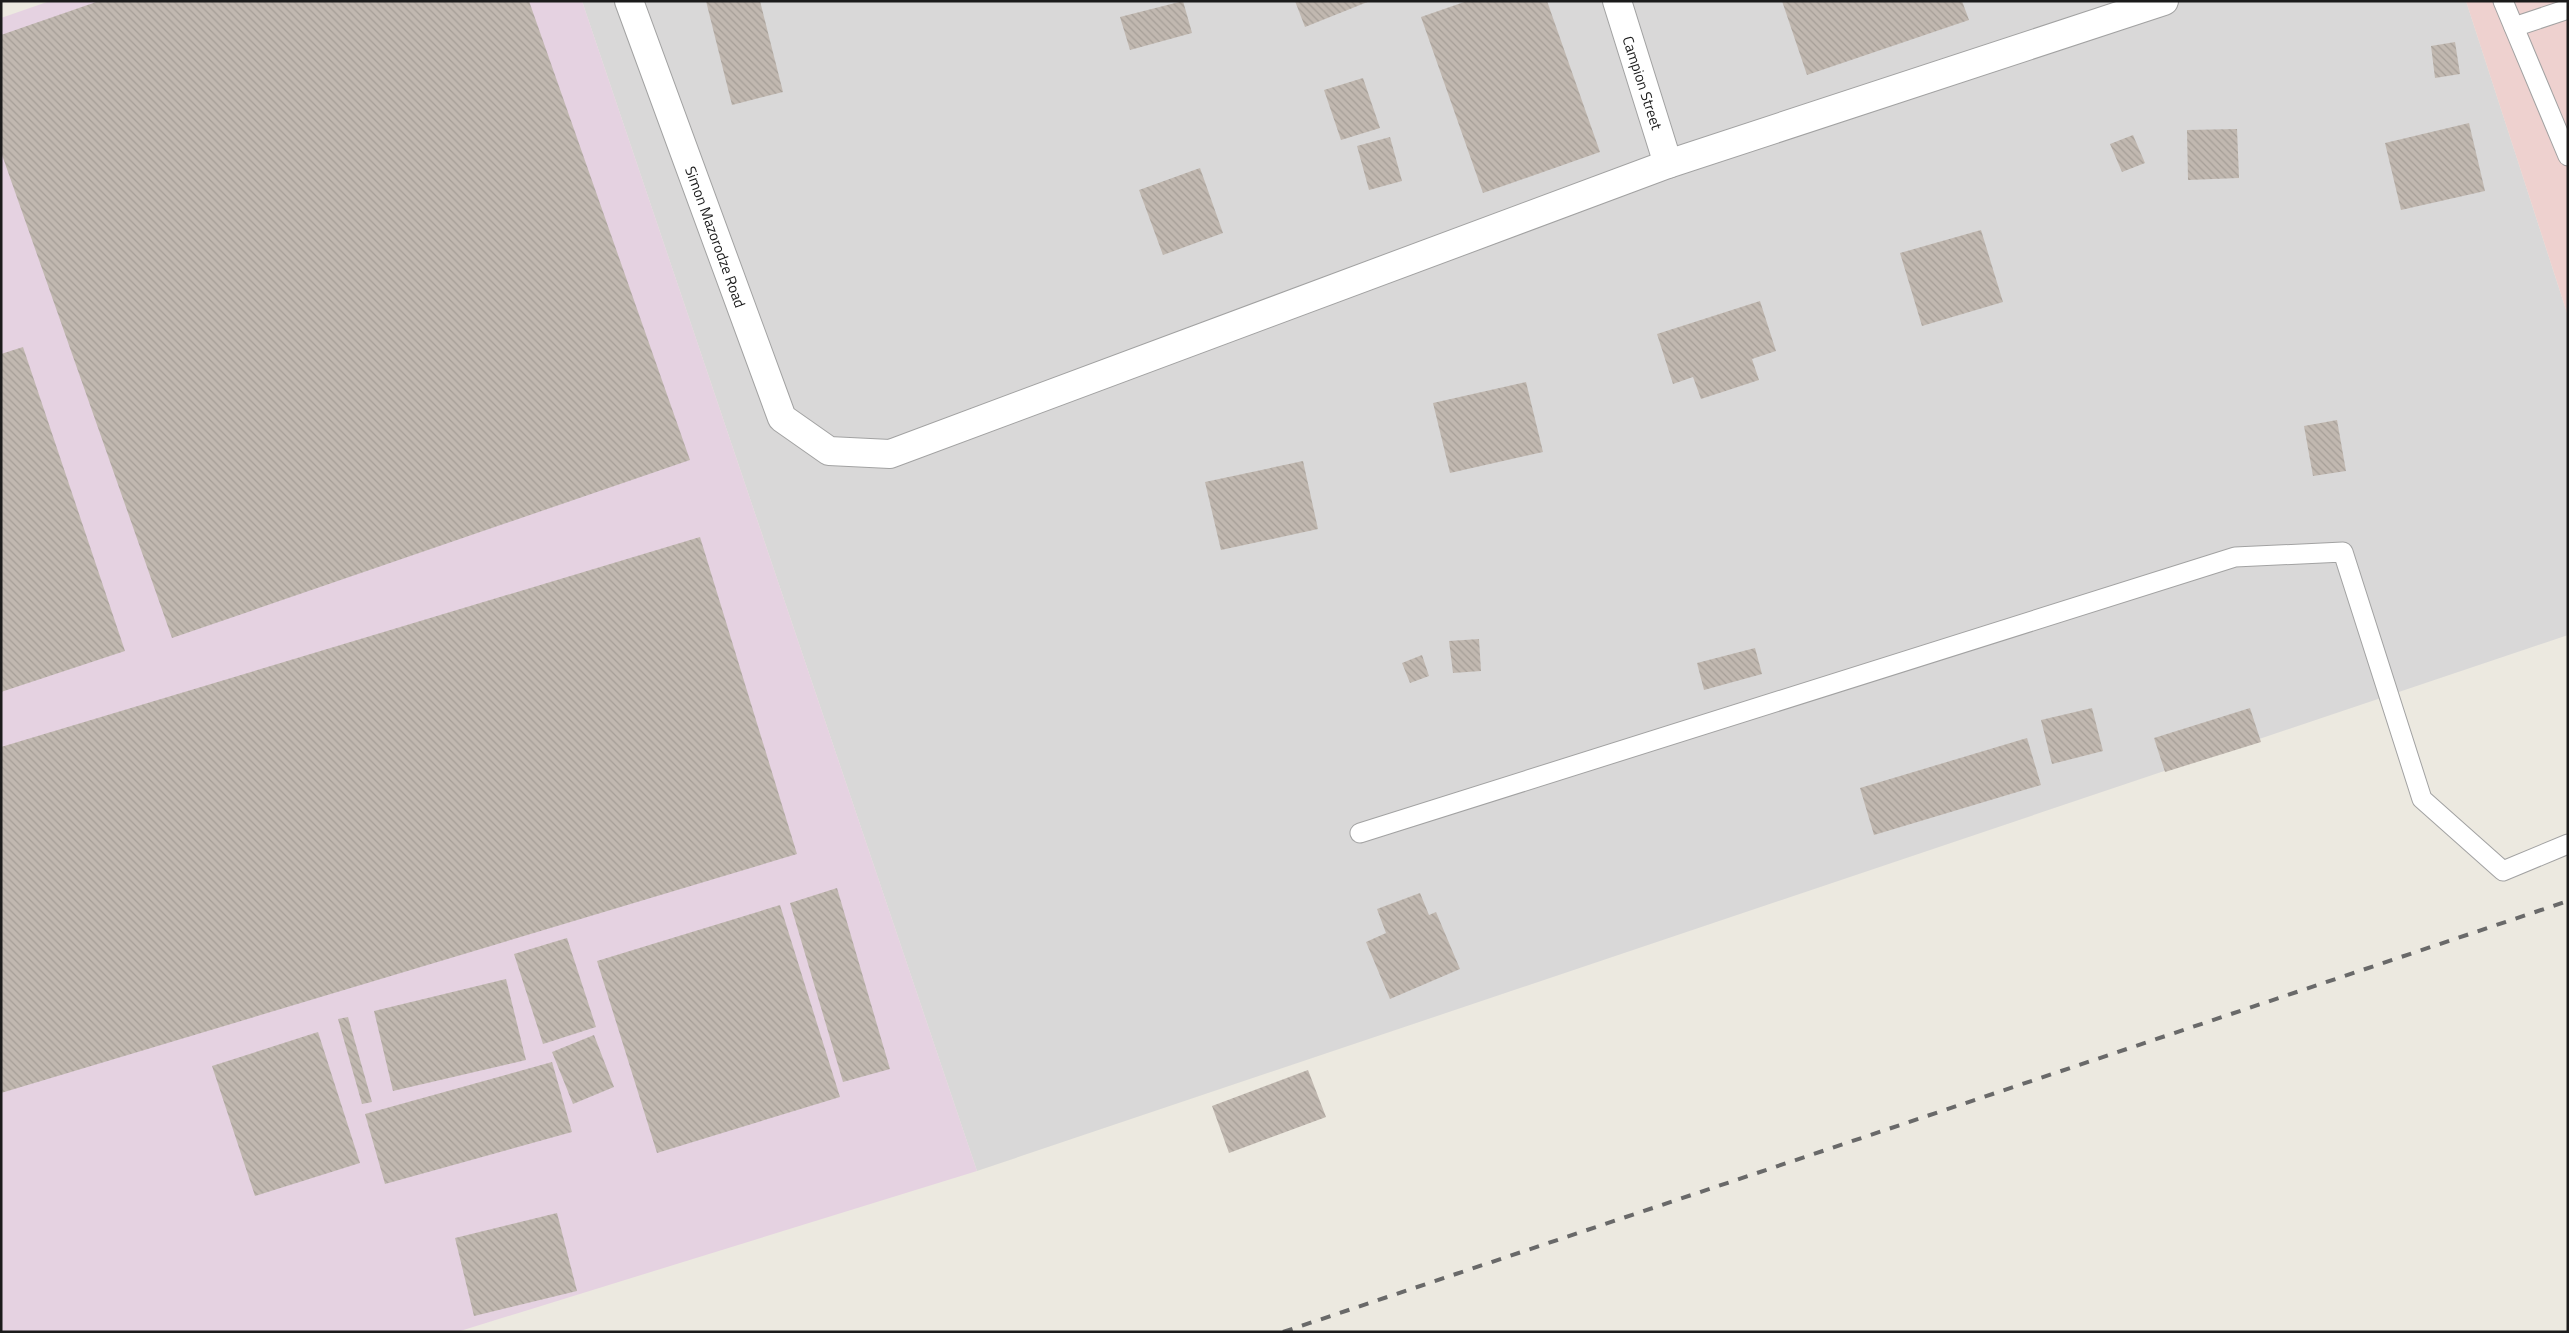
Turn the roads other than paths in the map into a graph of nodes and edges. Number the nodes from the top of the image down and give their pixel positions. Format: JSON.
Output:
{"nodes":[{"id":1,"x":628,"y":1,"type":"edge"},
{"id":2,"x":1617,"y":1,"type":"edge"},
{"id":3,"x":2164,"y":1,"type":"edge"},
{"id":4,"x":2503,"y":1,"type":"edge"},
{"id":5,"x":2568,"y":9,"type":"edge"},
{"id":6,"x":2514,"y":27,"type":"junction"},
{"id":7,"x":2568,"y":156,"type":"edge"},
{"id":8,"x":1668,"y":164,"type":"junction"},
{"id":9,"x":1360,"y":833,"type":"dead end"},
{"id":10,"x":2568,"y":844,"type":"edge"}],
"edges":[{"from":1,"to":8,"type":"street","name":"Simon Mazorodze Road"},
{"from":2,"to":8,"type":"street","name":"Campion Street"},
{"from":3,"to":8,"type":"street"},
{"from":4,"to":6,"type":"lane"},
{"from":5,"to":6,"type":"lane"},
{"from":6,"to":7,"type":"lane"},
{"from":9,"to":10,"type":"lane"}]}
